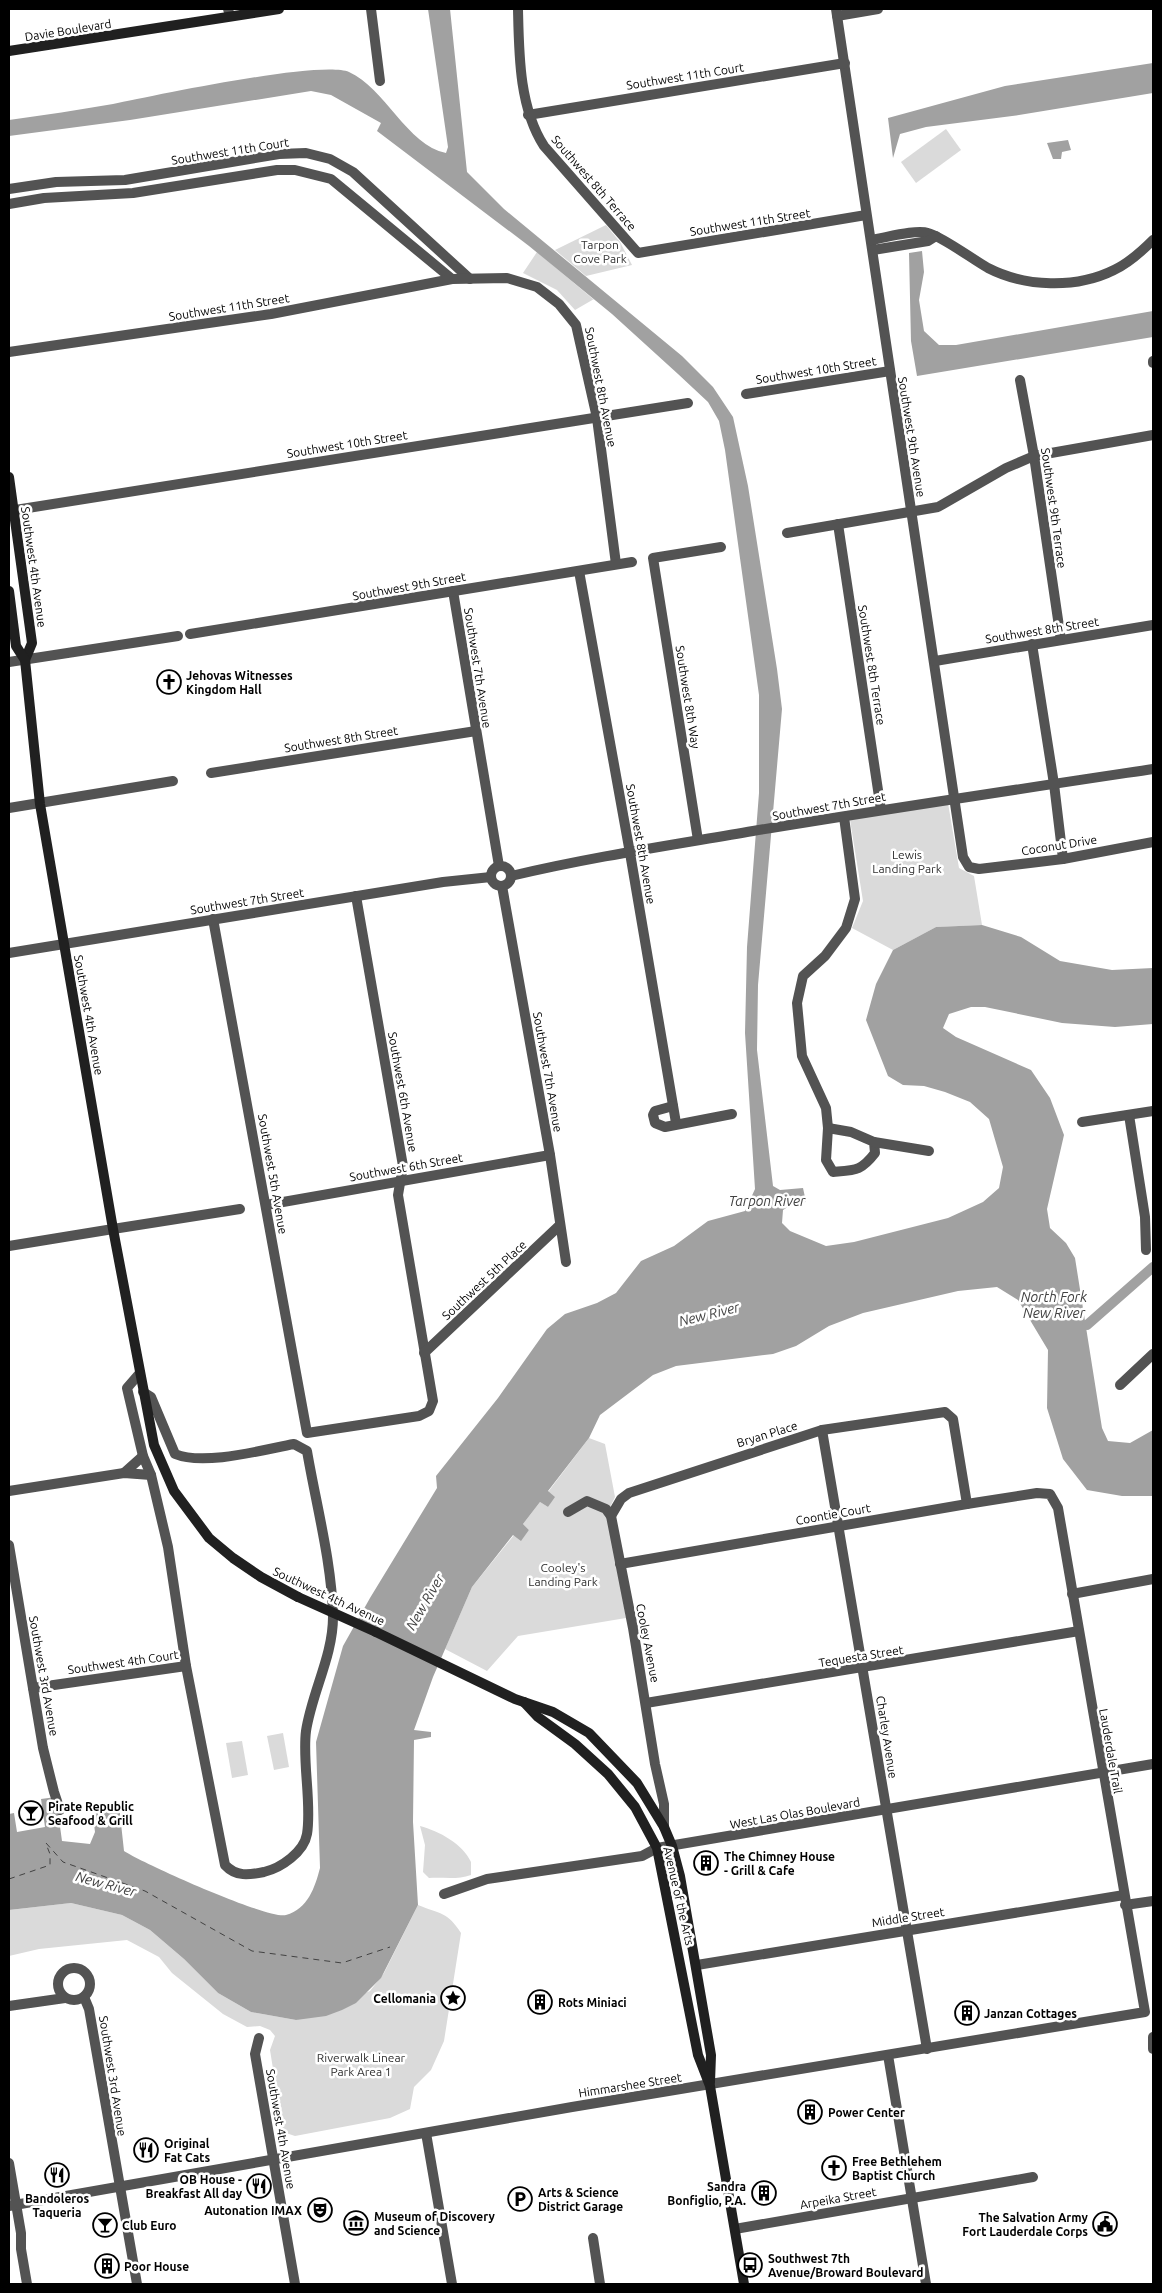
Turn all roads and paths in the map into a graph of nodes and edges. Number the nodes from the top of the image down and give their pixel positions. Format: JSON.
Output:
{"nodes":[{"id":1,"x":279,"y":9,"type":"edge"},
{"id":2,"x":371,"y":9,"type":"edge"},
{"id":3,"x":518,"y":9,"type":"edge"},
{"id":4,"x":878,"y":9,"type":"edge"},
{"id":5,"x":836,"y":12,"type":"edge"},
{"id":6,"x":229,"y":13,"type":"edge"},
{"id":7,"x":9,"y":52,"type":"edge"},
{"id":8,"x":845,"y":62,"type":"junction"},
{"id":9,"x":380,"y":81,"type":"dead end"},
{"id":10,"x":528,"y":115,"type":"junction"},
{"id":11,"x":248,"y":159,"type":"junction"},
{"id":12,"x":250,"y":174,"type":"junction"},
{"id":13,"x":9,"y":189,"type":"edge"},
{"id":14,"x":9,"y":204,"type":"edge"},
{"id":15,"x":866,"y":216,"type":"junction"},
{"id":16,"x":1153,"y":240,"type":"edge"},
{"id":17,"x":872,"y":245,"type":"junction"},
{"id":18,"x":638,"y":253,"type":"joint"},
{"id":19,"x":470,"y":278,"type":"junction"},
{"id":20,"x":452,"y":279,"type":"junction"},
{"id":21,"x":9,"y":352,"type":"edge"},
{"id":22,"x":890,"y":371,"type":"junction"},
{"id":23,"x":1020,"y":380,"type":"dead end"},
{"id":24,"x":746,"y":394,"type":"dead end"},
{"id":25,"x":688,"y":403,"type":"dead end"},
{"id":26,"x":597,"y":418,"type":"junction"},
{"id":27,"x":1153,"y":435,"type":"edge"},
{"id":28,"x":1034,"y":456,"type":"junction"},
{"id":29,"x":9,"y":476,"type":"edge"},
{"id":30,"x":11,"y":511,"type":"edge"},
{"id":31,"x":911,"y":512,"type":"junction"},
{"id":32,"x":838,"y":524,"type":"junction"},
{"id":33,"x":787,"y":533,"type":"dead end"},
{"id":34,"x":721,"y":547,"type":"dead end"},
{"id":35,"x":632,"y":562,"type":"dead end"},
{"id":36,"x":616,"y":564,"type":"junction"},
{"id":37,"x":579,"y":570,"type":"junction"},
{"id":38,"x":9,"y":591,"type":"edge"},
{"id":39,"x":453,"y":592,"type":"junction"},
{"id":40,"x":1153,"y":625,"type":"edge"},
{"id":41,"x":190,"y":634,"type":"dead end"},
{"id":42,"x":178,"y":636,"type":"dead end"},
{"id":43,"x":1061,"y":640,"type":"junction"},
{"id":44,"x":1032,"y":644,"type":"junction"},
{"id":45,"x":25,"y":660,"type":"junction"},
{"id":46,"x":935,"y":661,"type":"junction"},
{"id":47,"x":9,"y":662,"type":"edge"},
{"id":48,"x":476,"y":730,"type":"junction"},
{"id":49,"x":1153,"y":769,"type":"edge"},
{"id":50,"x":211,"y":773,"type":"dead end"},
{"id":51,"x":173,"y":781,"type":"dead end"},
{"id":52,"x":1054,"y":784,"type":"junction"},
{"id":53,"x":954,"y":798,"type":"junction"},
{"id":54,"x":40,"y":804,"type":"junction"},
{"id":55,"x":9,"y":808,"type":"edge"},
{"id":56,"x":881,"y":810,"type":"junction"},
{"id":57,"x":844,"y":817,"type":"junction"},
{"id":58,"x":698,"y":840,"type":"junction"},
{"id":59,"x":1153,"y":842,"type":"edge"},
{"id":60,"x":630,"y":853,"type":"junction"},
{"id":61,"x":1063,"y":859,"type":"junction"},
{"id":62,"x":498,"y":866,"type":"junction"},
{"id":63,"x":969,"y":867,"type":"joint"},
{"id":64,"x":511,"y":876,"type":"junction"},
{"id":65,"x":491,"y":878,"type":"junction"},
{"id":66,"x":502,"y":886,"type":"junction"},
{"id":67,"x":356,"y":896,"type":"junction"},
{"id":68,"x":213,"y":920,"type":"junction"},
{"id":69,"x":64,"y":944,"type":"junction"},
{"id":70,"x":9,"y":953,"type":"edge"},
{"id":71,"x":673,"y":1106,"type":"junction"},
{"id":72,"x":1153,"y":1111,"type":"edge"},
{"id":73,"x":732,"y":1114,"type":"dead end"},
{"id":74,"x":1129,"y":1115,"type":"junction"},
{"id":75,"x":1082,"y":1122,"type":"dead end"},
{"id":76,"x":676,"y":1123,"type":"junction"},
{"id":77,"x":828,"y":1128,"type":"junction"},
{"id":78,"x":874,"y":1142,"type":"junction"},
{"id":79,"x":929,"y":1151,"type":"dead end"},
{"id":80,"x":550,"y":1155,"type":"junction"},
{"id":81,"x":400,"y":1181,"type":"junction"},
{"id":82,"x":266,"y":1205,"type":"junction"},
{"id":83,"x":240,"y":1209,"type":"dead end"},
{"id":84,"x":560,"y":1225,"type":"junction"},
{"id":85,"x":113,"y":1229,"type":"junction"},
{"id":86,"x":9,"y":1246,"type":"edge"},
{"id":87,"x":1146,"y":1250,"type":"dead end"},
{"id":88,"x":566,"y":1262,"type":"dead end"},
{"id":89,"x":424,"y":1353,"type":"junction"},
{"id":90,"x":1153,"y":1354,"type":"edge"},
{"id":91,"x":140,"y":1373,"type":"junction"},
{"id":92,"x":1120,"y":1385,"type":"dead end"},
{"id":93,"x":143,"y":1392,"type":"junction"},
{"id":94,"x":429,"y":1411,"type":"joint"},
{"id":95,"x":822,"y":1430,"type":"junction"},
{"id":96,"x":143,"y":1456,"type":"junction"},
{"id":97,"x":124,"y":1473,"type":"junction"},
{"id":98,"x":151,"y":1475,"type":"junction"},
{"id":99,"x":9,"y":1491,"type":"edge"},
{"id":100,"x":1050,"y":1494,"type":"joint"},
{"id":101,"x":967,"y":1504,"type":"junction"},
{"id":102,"x":568,"y":1512,"type":"dead end"},
{"id":103,"x":611,"y":1516,"type":"junction"},
{"id":104,"x":838,"y":1525,"type":"junction"},
{"id":105,"x":9,"y":1545,"type":"edge"},
{"id":106,"x":620,"y":1564,"type":"junction"},
{"id":107,"x":1153,"y":1579,"type":"edge"},
{"id":108,"x":1072,"y":1594,"type":"junction"},
{"id":109,"x":1079,"y":1631,"type":"junction"},
{"id":110,"x":186,"y":1666,"type":"junction"},
{"id":111,"x":863,"y":1668,"type":"junction"},
{"id":112,"x":34,"y":1688,"type":"junction"},
{"id":113,"x":520,"y":1701,"type":"junction"},
{"id":114,"x":646,"y":1703,"type":"junction"},
{"id":115,"x":1153,"y":1764,"type":"edge"},
{"id":116,"x":1102,"y":1773,"type":"junction"},
{"id":117,"x":60,"y":1810,"type":"dead end"},
{"id":118,"x":886,"y":1810,"type":"junction"},
{"id":119,"x":664,"y":1827,"type":"junction"},
{"id":120,"x":672,"y":1846,"type":"junction"},
{"id":121,"x":657,"y":1848,"type":"junction"},
{"id":122,"x":444,"y":1894,"type":"dead end"},
{"id":123,"x":1124,"y":1900,"type":"junction"},
{"id":124,"x":1153,"y":1901,"type":"edge"},
{"id":125,"x":906,"y":1930,"type":"junction"},
{"id":126,"x":697,"y":1965,"type":"junction"},
{"id":127,"x":84,"y":1997,"type":"junction"},
{"id":128,"x":65,"y":1998,"type":"junction"},
{"id":129,"x":9,"y":2006,"type":"edge"},
{"id":130,"x":1145,"y":2012,"type":"joint"},
{"id":131,"x":1152,"y":2037,"type":"edge"},
{"id":132,"x":259,"y":2038,"type":"dead end"},
{"id":133,"x":927,"y":2048,"type":"junction"},
{"id":134,"x":1153,"y":2049,"type":"edge"},
{"id":135,"x":888,"y":2056,"type":"junction"},
{"id":136,"x":710,"y":2086,"type":"junction"},
{"id":137,"x":426,"y":2133,"type":"junction"},
{"id":138,"x":274,"y":2160,"type":"junction"},
{"id":139,"x":9,"y":2163,"type":"edge"},
{"id":140,"x":1033,"y":2177,"type":"dead end"},
{"id":141,"x":120,"y":2188,"type":"junction"},
{"id":142,"x":912,"y":2197,"type":"junction"},
{"id":143,"x":12,"y":2206,"type":"edge"},
{"id":144,"x":735,"y":2229,"type":"junction"},
{"id":145,"x":593,"y":2238,"type":"dead end"},
{"id":146,"x":27,"y":2284,"type":"edge"},
{"id":147,"x":136,"y":2284,"type":"edge"},
{"id":148,"x":295,"y":2284,"type":"edge"},
{"id":149,"x":452,"y":2284,"type":"edge"},
{"id":150,"x":600,"y":2284,"type":"edge"},
{"id":151,"x":744,"y":2284,"type":"edge"},
{"id":152,"x":926,"y":2284,"type":"edge"}],
"edges":[{"from":1,"to":6,"type":"main road","name":"Davie Boulevard"},
{"from":2,"to":9,"type":"street"},
{"from":3,"to":10,"type":"street","name":"Southwest 8th Terrace"},
{"from":4,"to":5,"type":"street"},
{"from":5,"to":8,"type":"street","name":"Southwest 9th Avenue"},
{"from":6,"to":7,"type":"main road","name":"Davie Boulevard"},
{"from":8,"to":10,"type":"street","name":"Southwest 11th Court"},
{"from":8,"to":15,"type":"street","name":"Southwest 9th Avenue"},
{"from":10,"to":18,"type":"street","name":"Southwest 8th Terrace"},
{"from":11,"to":12,"type":"street"},
{"from":11,"to":13,"type":"street","name":"Southwest 11th Court"},
{"from":11,"to":19,"type":"street","name":"Southwest 11th Court"},
{"from":12,"to":14,"type":"street"},
{"from":12,"to":20,"type":"street"},
{"from":15,"to":17,"type":"street","name":"Southwest 9th Avenue"},
{"from":15,"to":18,"type":"street","name":"Southwest 11th Street"},
{"from":16,"to":17,"type":"street"},
{"from":17,"to":22,"type":"street","name":"Southwest 9th Avenue"},
{"from":19,"to":20,"type":"street","name":"Southwest 8th Avenue"},
{"from":19,"to":26,"type":"street","name":"Southwest 8th Avenue"},
{"from":20,"to":21,"type":"street","name":"Southwest 11th Street"},
{"from":22,"to":24,"type":"street","name":"Southwest 10th Street"},
{"from":22,"to":31,"type":"street","name":"Southwest 9th Avenue"},
{"from":23,"to":28,"type":"street","name":"Southwest 9th Terrace"},
{"from":25,"to":26,"type":"street","name":"Southwest 10th Street"},
{"from":26,"to":30,"type":"street","name":"Southwest 10th Street"},
{"from":26,"to":36,"type":"street","name":"Southwest 8th Avenue"},
{"from":27,"to":28,"type":"street"},
{"from":28,"to":31,"type":"street"},
{"from":28,"to":43,"type":"street","name":"Southwest 9th Terrace"},
{"from":29,"to":30,"type":"main road","name":"Southwest 4th Avenue"},
{"from":30,"to":45,"type":"main road","name":"Southwest 4th Avenue"},
{"from":31,"to":32,"type":"street"},
{"from":31,"to":46,"type":"street","name":"Southwest 9th Avenue"},
{"from":32,"to":33,"type":"street"},
{"from":32,"to":56,"type":"street","name":"Southwest 8th Terrace"},
{"from":34,"to":58,"type":"street","name":"Southwest 8th Way"},
{"from":35,"to":36,"type":"street","name":"Southwest 9th Street"},
{"from":36,"to":37,"type":"street","name":"Southwest 9th Street"},
{"from":37,"to":39,"type":"street","name":"Southwest 9th Street"},
{"from":37,"to":60,"type":"street","name":"Southwest 8th Avenue"},
{"from":38,"to":45,"type":"main road","name":"Southwest 4th Avenue"},
{"from":39,"to":41,"type":"street","name":"Southwest 9th Street"},
{"from":39,"to":48,"type":"street","name":"Southwest 7th Avenue"},
{"from":40,"to":43,"type":"street","name":"Southwest 8th Street"},
{"from":42,"to":45,"type":"street"},
{"from":43,"to":44,"type":"street","name":"Southwest 8th Street"},
{"from":44,"to":46,"type":"street","name":"Southwest 8th Street"},
{"from":44,"to":52,"type":"street"},
{"from":45,"to":47,"type":"street"},
{"from":45,"to":54,"type":"main road","name":"Southwest 4th Avenue"},
{"from":46,"to":53,"type":"street","name":"Southwest 9th Avenue"},
{"from":48,"to":50,"type":"street","name":"Southwest 8th Street"},
{"from":48,"to":62,"type":"street","name":"Southwest 7th Avenue"},
{"from":49,"to":52,"type":"street","name":"Southwest 7th Street"},
{"from":51,"to":54,"type":"street"},
{"from":52,"to":53,"type":"street","name":"Southwest 7th Street"},
{"from":52,"to":61,"type":"street"},
{"from":53,"to":56,"type":"street","name":"Southwest 7th Street"},
{"from":53,"to":63,"type":"street","name":"Southwest 9th Avenue"},
{"from":54,"to":55,"type":"street"},
{"from":54,"to":69,"type":"main road","name":"Southwest 4th Avenue"},
{"from":56,"to":57,"type":"street","name":"Southwest 7th Street"},
{"from":57,"to":58,"type":"street","name":"Southwest 7th Street"},
{"from":57,"to":77,"type":"street"},
{"from":58,"to":60,"type":"street","name":"Southwest 7th Street"},
{"from":59,"to":61,"type":"street","name":"Coconut Drive"},
{"from":60,"to":64,"type":"street","name":"Southwest 7th Street"},
{"from":60,"to":71,"type":"street","name":"Southwest 8th Avenue"},
{"from":61,"to":63,"type":"street","name":"Coconut Drive"},
{"from":62,"to":64,"type":"street"},
{"from":62,"to":65,"type":"street"},
{"from":64,"to":66,"type":"street"},
{"from":65,"to":66,"type":"street"},
{"from":65,"to":67,"type":"street","name":"Southwest 7th Street"},
{"from":66,"to":80,"type":"street","name":"Southwest 7th Avenue"},
{"from":67,"to":68,"type":"street","name":"Southwest 7th Street"},
{"from":67,"to":81,"type":"street","name":"Southwest 6th Avenue"},
{"from":68,"to":69,"type":"street","name":"Southwest 7th Street"},
{"from":68,"to":82,"type":"street","name":"Southwest 5th Avenue"},
{"from":69,"to":70,"type":"street","name":"Southwest 7th Street"},
{"from":69,"to":85,"type":"main road","name":"Southwest 4th Avenue"},
{"from":71,"to":76,"type":"street","name":"Southwest 8th Avenue"},
{"from":71,"to":76,"type":"street"},
{"from":72,"to":74,"type":"street"},
{"from":73,"to":76,"type":"street"},
{"from":74,"to":75,"type":"street"},
{"from":74,"to":87,"type":"street"},
{"from":77,"to":78,"type":"street"},
{"from":77,"to":78,"type":"street"},
{"from":78,"to":79,"type":"street"},
{"from":80,"to":81,"type":"street","name":"Southwest 6th Street"},
{"from":80,"to":84,"type":"street","name":"Southwest 7th Avenue"},
{"from":81,"to":82,"type":"street","name":"Southwest 6th Street"},
{"from":81,"to":89,"type":"street","name":"Southwest 6th Avenue"},
{"from":82,"to":94,"type":"street","name":"Southwest 5th Avenue"},
{"from":83,"to":85,"type":"street"},
{"from":84,"to":88,"type":"street","name":"Southwest 7th Avenue"},
{"from":84,"to":89,"type":"street","name":"Southwest 5th Place"},
{"from":85,"to":86,"type":"street"},
{"from":85,"to":91,"type":"main road","name":"Southwest 4th Avenue"},
{"from":89,"to":94,"type":"street","name":"Southwest 6th Avenue"},
{"from":90,"to":92,"type":"street"},
{"from":91,"to":93,"type":"main road","name":"Southwest 4th Avenue"},
{"from":91,"to":96,"type":"street"},
{"from":93,"to":110,"type":"street"},
{"from":93,"to":113,"type":"main road","name":"Southwest 4th Avenue","bridge":true},
{"from":95,"to":101,"type":"street","name":"Bryan Place"},
{"from":95,"to":103,"type":"street","name":"Bryan Place"},
{"from":95,"to":104,"type":"street","name":"Charley Avenue"},
{"from":96,"to":97,"type":"street"},
{"from":96,"to":98,"type":"street"},
{"from":97,"to":98,"type":"street"},
{"from":97,"to":99,"type":"street"},
{"from":98,"to":110,"type":"street"},
{"from":100,"to":101,"type":"street","name":"Coontie Court"},
{"from":100,"to":108,"type":"street","name":"Lauderdale Trail"},
{"from":101,"to":104,"type":"street","name":"Coontie Court"},
{"from":102,"to":103,"type":"street"},
{"from":103,"to":106,"type":"street","name":"Cooley Avenue"},
{"from":104,"to":106,"type":"street","name":"Coontie Court"},
{"from":104,"to":111,"type":"street","name":"Charley Avenue"},
{"from":105,"to":112,"type":"street","name":"Southwest 3rd Avenue"},
{"from":106,"to":114,"type":"street","name":"Cooley Avenue"},
{"from":107,"to":108,"type":"street"},
{"from":108,"to":109,"type":"street","name":"Lauderdale Trail"},
{"from":109,"to":111,"type":"street","name":"Tequesta Street"},
{"from":109,"to":116,"type":"street","name":"Lauderdale Trail"},
{"from":110,"to":112,"type":"street","name":"Southwest 4th Court"},
{"from":111,"to":114,"type":"street","name":"Tequesta Street"},
{"from":111,"to":118,"type":"street","name":"Charley Avenue"},
{"from":112,"to":117,"type":"street","name":"Southwest 3rd Avenue"},
{"from":113,"to":119,"type":"main road","name":"Southwest 4th Avenue"},
{"from":113,"to":121,"type":"main road","name":"Avenue of the Arts"},
{"from":114,"to":119,"type":"street","name":"Cooley Avenue"},
{"from":115,"to":116,"type":"street","name":"West Las Olas Boulevard"},
{"from":116,"to":118,"type":"street","name":"West Las Olas Boulevard"},
{"from":116,"to":123,"type":"street","name":"Lauderdale Trail"},
{"from":118,"to":120,"type":"street","name":"West Las Olas Boulevard"},
{"from":118,"to":125,"type":"street","name":"Charley Avenue"},
{"from":119,"to":120,"type":"main road","name":"Southwest 4th Avenue"},
{"from":120,"to":121,"type":"street","name":"West Las Olas Boulevard"},
{"from":120,"to":126,"type":"main road","name":"Avenue of the Arts"},
{"from":121,"to":122,"type":"street","name":"West Las Olas Boulevard"},
{"from":121,"to":136,"type":"main road","name":"Avenue of the Arts"},
{"from":123,"to":124,"type":"street","name":"Middle Street"},
{"from":123,"to":125,"type":"street","name":"Middle Street"},
{"from":123,"to":130,"type":"street","name":"Lauderdale Trail"},
{"from":125,"to":126,"type":"street","name":"Middle Street"},
{"from":125,"to":133,"type":"street","name":"Charley Avenue"},
{"from":126,"to":136,"type":"main road","name":"Avenue of the Arts"},
{"from":127,"to":128,"type":"street"},
{"from":127,"to":128,"type":"street"},
{"from":127,"to":141,"type":"street","name":"Southwest 3rd Avenue"},
{"from":128,"to":129,"type":"street"},
{"from":130,"to":133,"type":"street","name":"Himmarshee Street"},
{"from":131,"to":134,"type":"street"},
{"from":132,"to":138,"type":"street","name":"Southwest 4th Avenue"},
{"from":133,"to":135,"type":"street","name":"Himmarshee Street"},
{"from":135,"to":136,"type":"street","name":"Himmarshee Street"},
{"from":135,"to":142,"type":"street"},
{"from":136,"to":137,"type":"street","name":"Himmarshee Street"},
{"from":136,"to":144,"type":"main road","name":"Avenue of the Arts"},
{"from":137,"to":138,"type":"street","name":"Himmarshee Street"},
{"from":137,"to":149,"type":"street"},
{"from":138,"to":141,"type":"street","name":"Himmarshee Street"},
{"from":138,"to":148,"type":"street","name":"Southwest 4th Avenue"},
{"from":139,"to":143,"type":"street"},
{"from":140,"to":142,"type":"street","name":"Arpeika Street"},
{"from":141,"to":143,"type":"street","name":"Himmarshee Street"},
{"from":141,"to":147,"type":"street","name":"Southwest 3rd Avenue"},
{"from":142,"to":144,"type":"street","name":"Arpeika Street"},
{"from":142,"to":152,"type":"street"},
{"from":143,"to":146,"type":"street"},
{"from":144,"to":151,"type":"main road"},
{"from":145,"to":150,"type":"street"}]}
